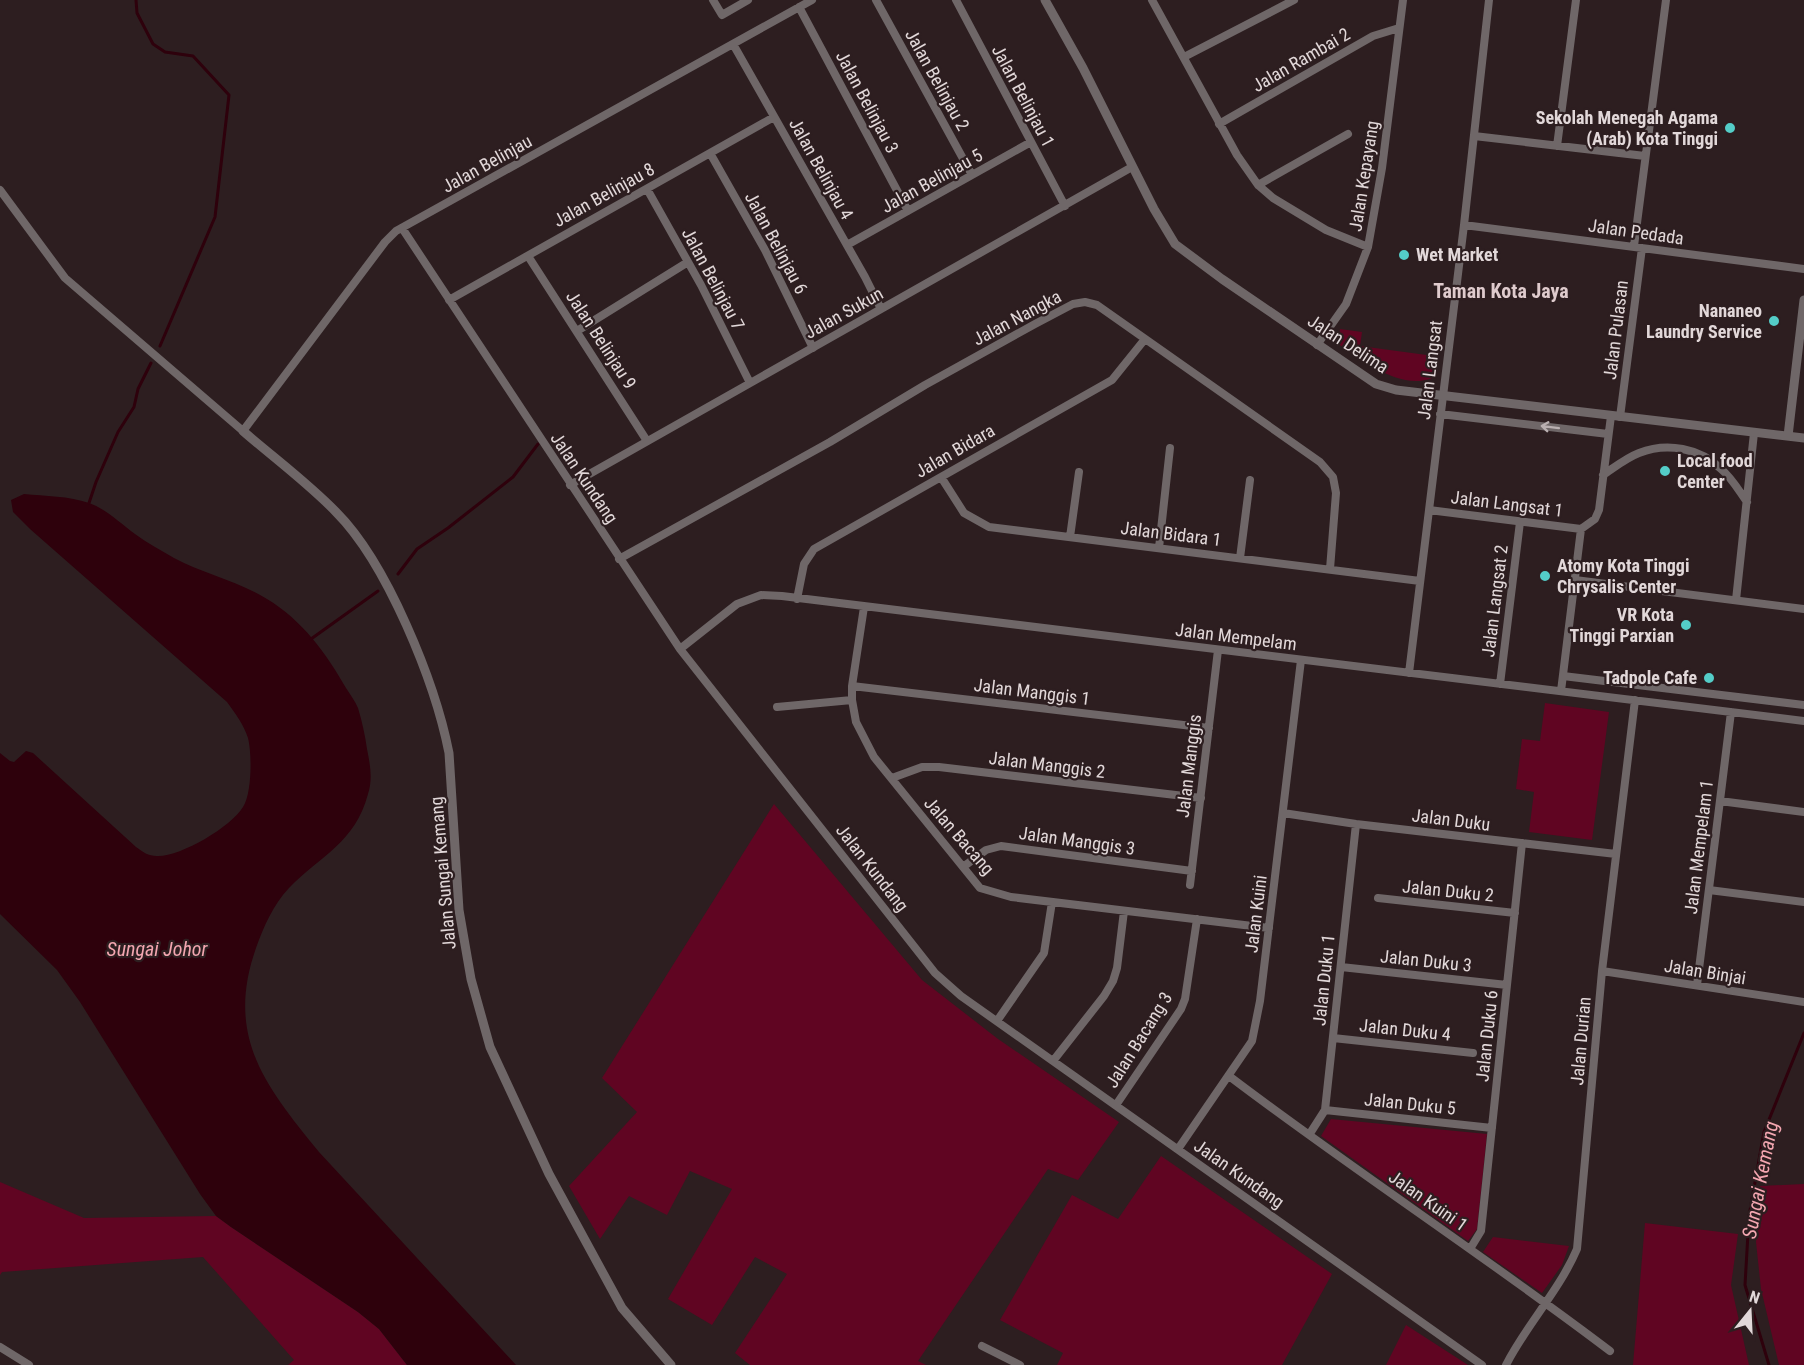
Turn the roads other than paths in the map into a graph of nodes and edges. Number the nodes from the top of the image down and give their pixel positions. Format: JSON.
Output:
{"nodes":[{"id":1,"x":713,"y":0,"type":"edge"},
{"id":2,"x":748,"y":0,"type":"edge"},
{"id":3,"x":812,"y":0,"type":"edge"},
{"id":4,"x":876,"y":0,"type":"edge"},
{"id":5,"x":956,"y":0,"type":"edge"},
{"id":6,"x":1045,"y":0,"type":"edge"},
{"id":7,"x":1152,"y":0,"type":"edge"},
{"id":8,"x":1294,"y":0,"type":"edge"},
{"id":9,"x":1403,"y":0,"type":"edge"},
{"id":10,"x":1489,"y":0,"type":"edge"},
{"id":11,"x":1576,"y":0,"type":"edge"},
{"id":12,"x":1666,"y":0,"type":"edge"},
{"id":13,"x":799,"y":7,"type":"junction"},
{"id":14,"x":1399,"y":28,"type":"junction"},
{"id":15,"x":733,"y":44,"type":"junction"},
{"id":16,"x":1184,"y":57,"type":"junction"},
{"id":17,"x":774,"y":117,"type":"junction"},
{"id":18,"x":1219,"y":124,"type":"junction"},
{"id":19,"x":1348,"y":134,"type":"dead end"},
{"id":20,"x":1474,"y":136,"type":"junction"},
{"id":21,"x":1031,"y":142,"type":"junction"},
{"id":22,"x":1557,"y":146,"type":"junction"},
{"id":23,"x":710,"y":153,"type":"junction"},
{"id":24,"x":1646,"y":156,"type":"junction"},
{"id":25,"x":1132,"y":167,"type":"junction"},
{"id":26,"x":972,"y":175,"type":"junction"},
{"id":27,"x":1258,"y":185,"type":"junction"},
{"id":28,"x":647,"y":189,"type":"junction"},
{"id":29,"x":0,"y":190,"type":"edge"},
{"id":30,"x":1065,"y":206,"type":"junction"},
{"id":31,"x":908,"y":211,"type":"junction"},
{"id":32,"x":1464,"y":225,"type":"junction"},
{"id":33,"x":402,"y":228,"type":"junction"},
{"id":34,"x":847,"y":245,"type":"junction"},
{"id":35,"x":1368,"y":247,"type":"junction"},
{"id":36,"x":1638,"y":247,"type":"junction"},
{"id":37,"x":528,"y":256,"type":"junction"},
{"id":38,"x":688,"y":262,"type":"junction"},
{"id":39,"x":1804,"y":269,"type":"edge"},
{"id":40,"x":449,"y":300,"type":"junction"},
{"id":41,"x":1804,"y":300,"type":"edge"},
{"id":42,"x":881,"y":309,"type":"junction"},
{"id":43,"x":578,"y":331,"type":"junction"},
{"id":44,"x":1145,"y":339,"type":"junction"},
{"id":45,"x":1317,"y":345,"type":"junction"},
{"id":46,"x":813,"y":348,"type":"junction"},
{"id":47,"x":750,"y":383,"type":"junction"},
{"id":48,"x":1442,"y":396,"type":"junction"},
{"id":49,"x":1440,"y":414,"type":"junction"},
{"id":50,"x":1615,"y":416,"type":"junction"},
{"id":51,"x":243,"y":431,"type":"junction"},
{"id":52,"x":1754,"y":432,"type":"junction"},
{"id":53,"x":1608,"y":434,"type":"junction"},
{"id":54,"x":1788,"y":436,"type":"junction"},
{"id":55,"x":1804,"y":438,"type":"edge"},
{"id":56,"x":647,"y":441,"type":"junction"},
{"id":57,"x":1170,"y":448,"type":"dead end"},
{"id":58,"x":1079,"y":472,"type":"dead end"},
{"id":59,"x":1603,"y":475,"type":"junction"},
{"id":60,"x":941,"y":477,"type":"junction"},
{"id":61,"x":1250,"y":480,"type":"dead end"},
{"id":62,"x":570,"y":485,"type":"junction"},
{"id":63,"x":1747,"y":502,"type":"junction"},
{"id":64,"x":1429,"y":510,"type":"junction"},
{"id":65,"x":1520,"y":522,"type":"junction"},
{"id":66,"x":1581,"y":529,"type":"junction"},
{"id":67,"x":1070,"y":537,"type":"junction"},
{"id":68,"x":1159,"y":548,"type":"junction"},
{"id":69,"x":1240,"y":558,"type":"junction"},
{"id":70,"x":619,"y":559,"type":"junction"},
{"id":71,"x":1330,"y":569,"type":"junction"},
{"id":72,"x":1575,"y":580,"type":"junction"},
{"id":73,"x":1420,"y":581,"type":"junction"},
{"id":74,"x":797,"y":599,"type":"junction"},
{"id":75,"x":1736,"y":600,"type":"junction"},
{"id":76,"x":864,"y":607,"type":"junction"},
{"id":77,"x":1804,"y":609,"type":"edge"},
{"id":78,"x":680,"y":649,"type":"junction"},
{"id":79,"x":1218,"y":650,"type":"junction"},
{"id":80,"x":1301,"y":660,"type":"junction"},
{"id":81,"x":1409,"y":673,"type":"junction"},
{"id":82,"x":1563,"y":676,"type":"junction"},
{"id":83,"x":1500,"y":684,"type":"junction"},
{"id":84,"x":852,"y":686,"type":"junction"},
{"id":85,"x":1561,"y":691,"type":"junction"},
{"id":86,"x":852,"y":700,"type":"junction"},
{"id":87,"x":1635,"y":700,"type":"junction"},
{"id":88,"x":1804,"y":705,"type":"edge"},
{"id":89,"x":777,"y":707,"type":"dead end"},
{"id":90,"x":1731,"y":712,"type":"junction"},
{"id":91,"x":1804,"y":721,"type":"edge"},
{"id":92,"x":1209,"y":728,"type":"junction"},
{"id":93,"x":892,"y":778,"type":"junction"},
{"id":94,"x":1201,"y":798,"type":"junction"},
{"id":95,"x":1720,"y":801,"type":"junction"},
{"id":96,"x":1804,"y":812,"type":"edge"},
{"id":97,"x":1283,"y":813,"type":"junction"},
{"id":98,"x":1356,"y":824,"type":"junction"},
{"id":99,"x":1522,"y":843,"type":"junction"},
{"id":100,"x":1616,"y":854,"type":"junction"},
{"id":101,"x":963,"y":867,"type":"junction"},
{"id":102,"x":1192,"y":871,"type":"junction"},
{"id":103,"x":1190,"y":885,"type":"dead end"},
{"id":104,"x":1709,"y":890,"type":"junction"},
{"id":105,"x":1378,"y":898,"type":"dead end"},
{"id":106,"x":1052,"y":902,"type":"junction"},
{"id":107,"x":1804,"y":902,"type":"edge"},
{"id":108,"x":1124,"y":911,"type":"junction"},
{"id":109,"x":1515,"y":913,"type":"junction"},
{"id":110,"x":1197,"y":919,"type":"junction"},
{"id":111,"x":1269,"y":928,"type":"junction"},
{"id":112,"x":1341,"y":967,"type":"junction"},
{"id":113,"x":1602,"y":970,"type":"junction"},
{"id":114,"x":1507,"y":985,"type":"junction"},
{"id":115,"x":1697,"y":985,"type":"junction"},
{"id":116,"x":1804,"y":1002,"type":"edge"},
{"id":117,"x":997,"y":1021,"type":"junction"},
{"id":118,"x":1333,"y":1038,"type":"junction"},
{"id":119,"x":1473,"y":1053,"type":"dead end"},
{"id":120,"x":1053,"y":1061,"type":"junction"},
{"id":121,"x":1229,"y":1076,"type":"junction"},
{"id":122,"x":1116,"y":1105,"type":"junction"},
{"id":123,"x":1325,"y":1110,"type":"junction"},
{"id":124,"x":1492,"y":1128,"type":"junction"},
{"id":125,"x":1309,"y":1135,"type":"junction"},
{"id":126,"x":1178,"y":1149,"type":"junction"},
{"id":127,"x":1470,"y":1249,"type":"junction"},
{"id":128,"x":1546,"y":1302,"type":"junction"},
{"id":129,"x":982,"y":1346,"type":"dead end"},
{"id":130,"x":0,"y":1347,"type":"edge"},
{"id":131,"x":1610,"y":1351,"type":"dead end"},
{"id":132,"x":25,"y":1364,"type":"edge"},
{"id":133,"x":671,"y":1365,"type":"edge"},
{"id":134,"x":1020,"y":1365,"type":"edge"},
{"id":135,"x":1482,"y":1365,"type":"edge"},
{"id":136,"x":1506,"y":1365,"type":"edge"}],
"edges":[{"from":1,"to":2,"type":"street"},
{"from":3,"to":13,"type":"street","name":"Jalan Belinjau"},
{"from":4,"to":26,"type":"street","name":"Jalan Belinjau 2"},
{"from":5,"to":21,"type":"street","name":"Jalan Belinjau 1"},
{"from":6,"to":25,"type":"street","name":"Jalan Delima"},
{"from":7,"to":16,"type":"street"},
{"from":8,"to":16,"type":"street"},
{"from":9,"to":14,"type":"street","name":"Jalan Kepayang"},
{"from":10,"to":20,"type":"street","name":"Jalan Langsat"},
{"from":11,"to":22,"type":"street"},
{"from":12,"to":24,"type":"street","name":"Jalan Pulasan"},
{"from":13,"to":15,"type":"street","name":"Jalan Belinjau"},
{"from":13,"to":31,"type":"street","name":"Jalan Belinjau 3"},
{"from":14,"to":18,"type":"street","name":"Jalan Rambai 2"},
{"from":14,"to":35,"type":"street","name":"Jalan Kepayang"},
{"from":15,"to":17,"type":"street","name":"Jalan Belinjau 4"},
{"from":15,"to":33,"type":"street","name":"Jalan Belinjau"},
{"from":16,"to":18,"type":"street"},
{"from":17,"to":23,"type":"street","name":"Jalan Belinjau 8"},
{"from":17,"to":34,"type":"street","name":"Jalan Belinjau 4"},
{"from":18,"to":27,"type":"street"},
{"from":19,"to":27,"type":"street"},
{"from":20,"to":22,"type":"street"},
{"from":20,"to":32,"type":"street","name":"Jalan Langsat"},
{"from":21,"to":26,"type":"street","name":"Jalan Belinjau 5"},
{"from":21,"to":30,"type":"street","name":"Jalan Belinjau 1"},
{"from":22,"to":24,"type":"street"},
{"from":23,"to":28,"type":"street","name":"Jalan Belinjau 8"},
{"from":23,"to":46,"type":"street","name":"Jalan Belinjau 6"},
{"from":24,"to":36,"type":"street","name":"Jalan Pulasan"},
{"from":25,"to":30,"type":"street","name":"Jalan Sukun"},
{"from":25,"to":45,"type":"street","name":"Jalan Delima"},
{"from":26,"to":31,"type":"street","name":"Jalan Belinjau 5"},
{"from":27,"to":35,"type":"street"},
{"from":28,"to":37,"type":"street","name":"Jalan Belinjau 8"},
{"from":28,"to":38,"type":"street","name":"Jalan Belinjau 7"},
{"from":29,"to":51,"type":"street"},
{"from":30,"to":42,"type":"street","name":"Jalan Sukun"},
{"from":31,"to":34,"type":"street","name":"Jalan Belinjau 5"},
{"from":32,"to":36,"type":"street","name":"Jalan Pedada"},
{"from":32,"to":48,"type":"street","name":"Jalan Langsat"},
{"from":33,"to":40,"type":"street","name":"Jalan Kundang"},
{"from":33,"to":51,"type":"street","name":"Jalan Belinjau"},
{"from":34,"to":42,"type":"street","name":"Jalan Belinjau 4"},
{"from":35,"to":45,"type":"street","name":"Jalan Kepayang"},
{"from":36,"to":39,"type":"street","name":"Jalan Pedada"},
{"from":36,"to":50,"type":"street","name":"Jalan Pulasan"},
{"from":37,"to":40,"type":"street","name":"Jalan Belinjau 8"},
{"from":37,"to":43,"type":"street","name":"Jalan Belinjau 9"},
{"from":38,"to":43,"type":"street"},
{"from":38,"to":47,"type":"street","name":"Jalan Belinjau 7"},
{"from":40,"to":62,"type":"street","name":"Jalan Kundang"},
{"from":41,"to":54,"type":"street"},
{"from":42,"to":46,"type":"street","name":"Jalan Sukun"},
{"from":43,"to":56,"type":"street","name":"Jalan Belinjau 9"},
{"from":44,"to":60,"type":"street","name":"Jalan Bidara"},
{"from":44,"to":70,"type":"street","name":"Jalan Nangka"},
{"from":44,"to":71,"type":"street","name":"Jalan Nangka"},
{"from":45,"to":48,"type":"street","name":"Jalan Delima"},
{"from":46,"to":47,"type":"street","name":"Jalan Sukun"},
{"from":47,"to":56,"type":"street","name":"Jalan Sukun"},
{"from":48,"to":49,"type":"street","name":"Jalan Langsat"},
{"from":48,"to":50,"type":"street","name":"Jalan Delima"},
{"from":53,"to":49,"type":"street","one_way":true},
{"from":49,"to":64,"type":"street","name":"Jalan Langsat"},
{"from":50,"to":52,"type":"street","name":"Jalan Delima"},
{"from":50,"to":53,"type":"street","name":"Jalan Pulasan"},
{"from":51,"to":133,"type":"street","name":"Jalan Sungai Kemang"},
{"from":52,"to":54,"type":"street","name":"Jalan Delima"},
{"from":52,"to":63,"type":"street"},
{"from":53,"to":59,"type":"street","name":"Jalan Pulasan"},
{"from":54,"to":55,"type":"street","name":"Jalan Delima"},
{"from":56,"to":62,"type":"street","name":"Jalan Sukun"},
{"from":57,"to":68,"type":"street"},
{"from":58,"to":67,"type":"street"},
{"from":59,"to":63,"type":"street"},
{"from":59,"to":66,"type":"street","name":"Jalan Pulasan"},
{"from":60,"to":67,"type":"street","name":"Jalan Bidara 1"},
{"from":60,"to":74,"type":"street","name":"Jalan Bidara"},
{"from":61,"to":69,"type":"street"},
{"from":62,"to":70,"type":"street","name":"Jalan Kundang"},
{"from":63,"to":75,"type":"street"},
{"from":64,"to":65,"type":"street","name":"Jalan Langsat 1"},
{"from":64,"to":73,"type":"street","name":"Jalan Langsat"},
{"from":65,"to":66,"type":"street","name":"Jalan Langsat 1"},
{"from":65,"to":83,"type":"street","name":"Jalan Langsat 2"},
{"from":66,"to":72,"type":"street"},
{"from":67,"to":68,"type":"street","name":"Jalan Bidara 1"},
{"from":68,"to":69,"type":"street","name":"Jalan Bidara 1"},
{"from":69,"to":71,"type":"street","name":"Jalan Bidara 1"},
{"from":70,"to":78,"type":"street","name":"Jalan Kundang"},
{"from":71,"to":73,"type":"street","name":"Jalan Bidara 1"},
{"from":72,"to":75,"type":"street"},
{"from":72,"to":82,"type":"street"},
{"from":73,"to":81,"type":"street","name":"Jalan Langsat"},
{"from":74,"to":76,"type":"street","name":"Jalan Mempelam"},
{"from":74,"to":78,"type":"street","name":"Jalan Mempelam"},
{"from":75,"to":77,"type":"street"},
{"from":76,"to":79,"type":"street","name":"Jalan Mempelam"},
{"from":76,"to":84,"type":"street","name":"Jalan Bacang"},
{"from":78,"to":117,"type":"street","name":"Jalan Kundang"},
{"from":79,"to":80,"type":"street","name":"Jalan Mempelam"},
{"from":79,"to":92,"type":"street","name":"Jalan Manggis"},
{"from":80,"to":81,"type":"street","name":"Jalan Mempelam"},
{"from":80,"to":97,"type":"street","name":"Jalan Kuini"},
{"from":81,"to":83,"type":"street","name":"Jalan Mempelam"},
{"from":82,"to":85,"type":"street"},
{"from":82,"to":88,"type":"street"},
{"from":83,"to":85,"type":"street","name":"Jalan Mempelam"},
{"from":84,"to":86,"type":"street","name":"Jalan Bacang"},
{"from":84,"to":92,"type":"street","name":"Jalan Manggis 1"},
{"from":85,"to":87,"type":"street","name":"Jalan Mempelam"},
{"from":86,"to":89,"type":"street"},
{"from":86,"to":93,"type":"street","name":"Jalan Bacang"},
{"from":87,"to":90,"type":"street","name":"Jalan Mempelam"},
{"from":87,"to":100,"type":"street","name":"Jalan Durian"},
{"from":90,"to":91,"type":"street","name":"Jalan Mempelam"},
{"from":90,"to":95,"type":"street","name":"Jalan Mempelam 1"},
{"from":92,"to":94,"type":"street","name":"Jalan Manggis"},
{"from":93,"to":94,"type":"street","name":"Jalan Manggis 2"},
{"from":93,"to":101,"type":"street","name":"Jalan Bacang"},
{"from":94,"to":102,"type":"street","name":"Jalan Manggis"},
{"from":95,"to":96,"type":"street"},
{"from":95,"to":104,"type":"street","name":"Jalan Mempelam 1"},
{"from":97,"to":98,"type":"street","name":"Jalan Duku"},
{"from":97,"to":111,"type":"street","name":"Jalan Kuini"},
{"from":98,"to":99,"type":"street","name":"Jalan Duku"},
{"from":98,"to":112,"type":"street","name":"Jalan Duku 1"},
{"from":99,"to":100,"type":"street","name":"Jalan Duku"},
{"from":99,"to":109,"type":"street","name":"Jalan Duku 6"},
{"from":100,"to":113,"type":"street","name":"Jalan Durian"},
{"from":101,"to":102,"type":"street","name":"Jalan Manggis 3"},
{"from":101,"to":106,"type":"street","name":"Jalan Bacang"},
{"from":102,"to":103,"type":"street","name":"Jalan Manggis"},
{"from":104,"to":107,"type":"street"},
{"from":104,"to":115,"type":"street","name":"Jalan Mempelam 1"},
{"from":105,"to":109,"type":"street","name":"Jalan Duku 2"},
{"from":106,"to":108,"type":"street","name":"Jalan Bacang"},
{"from":106,"to":117,"type":"street"},
{"from":108,"to":110,"type":"street","name":"Jalan Bacang"},
{"from":108,"to":120,"type":"street"},
{"from":109,"to":114,"type":"street","name":"Jalan Duku 6"},
{"from":110,"to":111,"type":"street","name":"Jalan Bacang"},
{"from":110,"to":122,"type":"street","name":"Jalan Bacang 3"},
{"from":111,"to":121,"type":"street","name":"Jalan Kuini"},
{"from":112,"to":114,"type":"street","name":"Jalan Duku 3"},
{"from":112,"to":118,"type":"street","name":"Jalan Duku 1"},
{"from":113,"to":115,"type":"street","name":"Jalan Binjai"},
{"from":113,"to":128,"type":"street","name":"Jalan Durian"},
{"from":114,"to":124,"type":"street","name":"Jalan Duku 6"},
{"from":115,"to":116,"type":"street","name":"Jalan Binjai"},
{"from":117,"to":120,"type":"street","name":"Jalan Kundang"},
{"from":118,"to":119,"type":"street","name":"Jalan Duku 4"},
{"from":118,"to":123,"type":"street","name":"Jalan Duku 1"},
{"from":120,"to":122,"type":"street","name":"Jalan Kundang"},
{"from":121,"to":125,"type":"street","name":"Jalan Kuini 1"},
{"from":121,"to":126,"type":"street","name":"Jalan Kuini"},
{"from":122,"to":126,"type":"street","name":"Jalan Kundang"},
{"from":123,"to":124,"type":"street","name":"Jalan Duku 5"},
{"from":123,"to":125,"type":"street","name":"Jalan Duku 1"},
{"from":124,"to":127,"type":"street","name":"Jalan Duku 6"},
{"from":125,"to":127,"type":"street","name":"Jalan Kuini 1"},
{"from":126,"to":135,"type":"street","name":"Jalan Kundang"},
{"from":127,"to":128,"type":"street","name":"Jalan Kuini 1"},
{"from":128,"to":131,"type":"street","name":"Jalan Kuini 1"},
{"from":128,"to":136,"type":"street","name":"Jalan Durian"},
{"from":129,"to":134,"type":"street"},
{"from":130,"to":132,"type":"street"}]}
